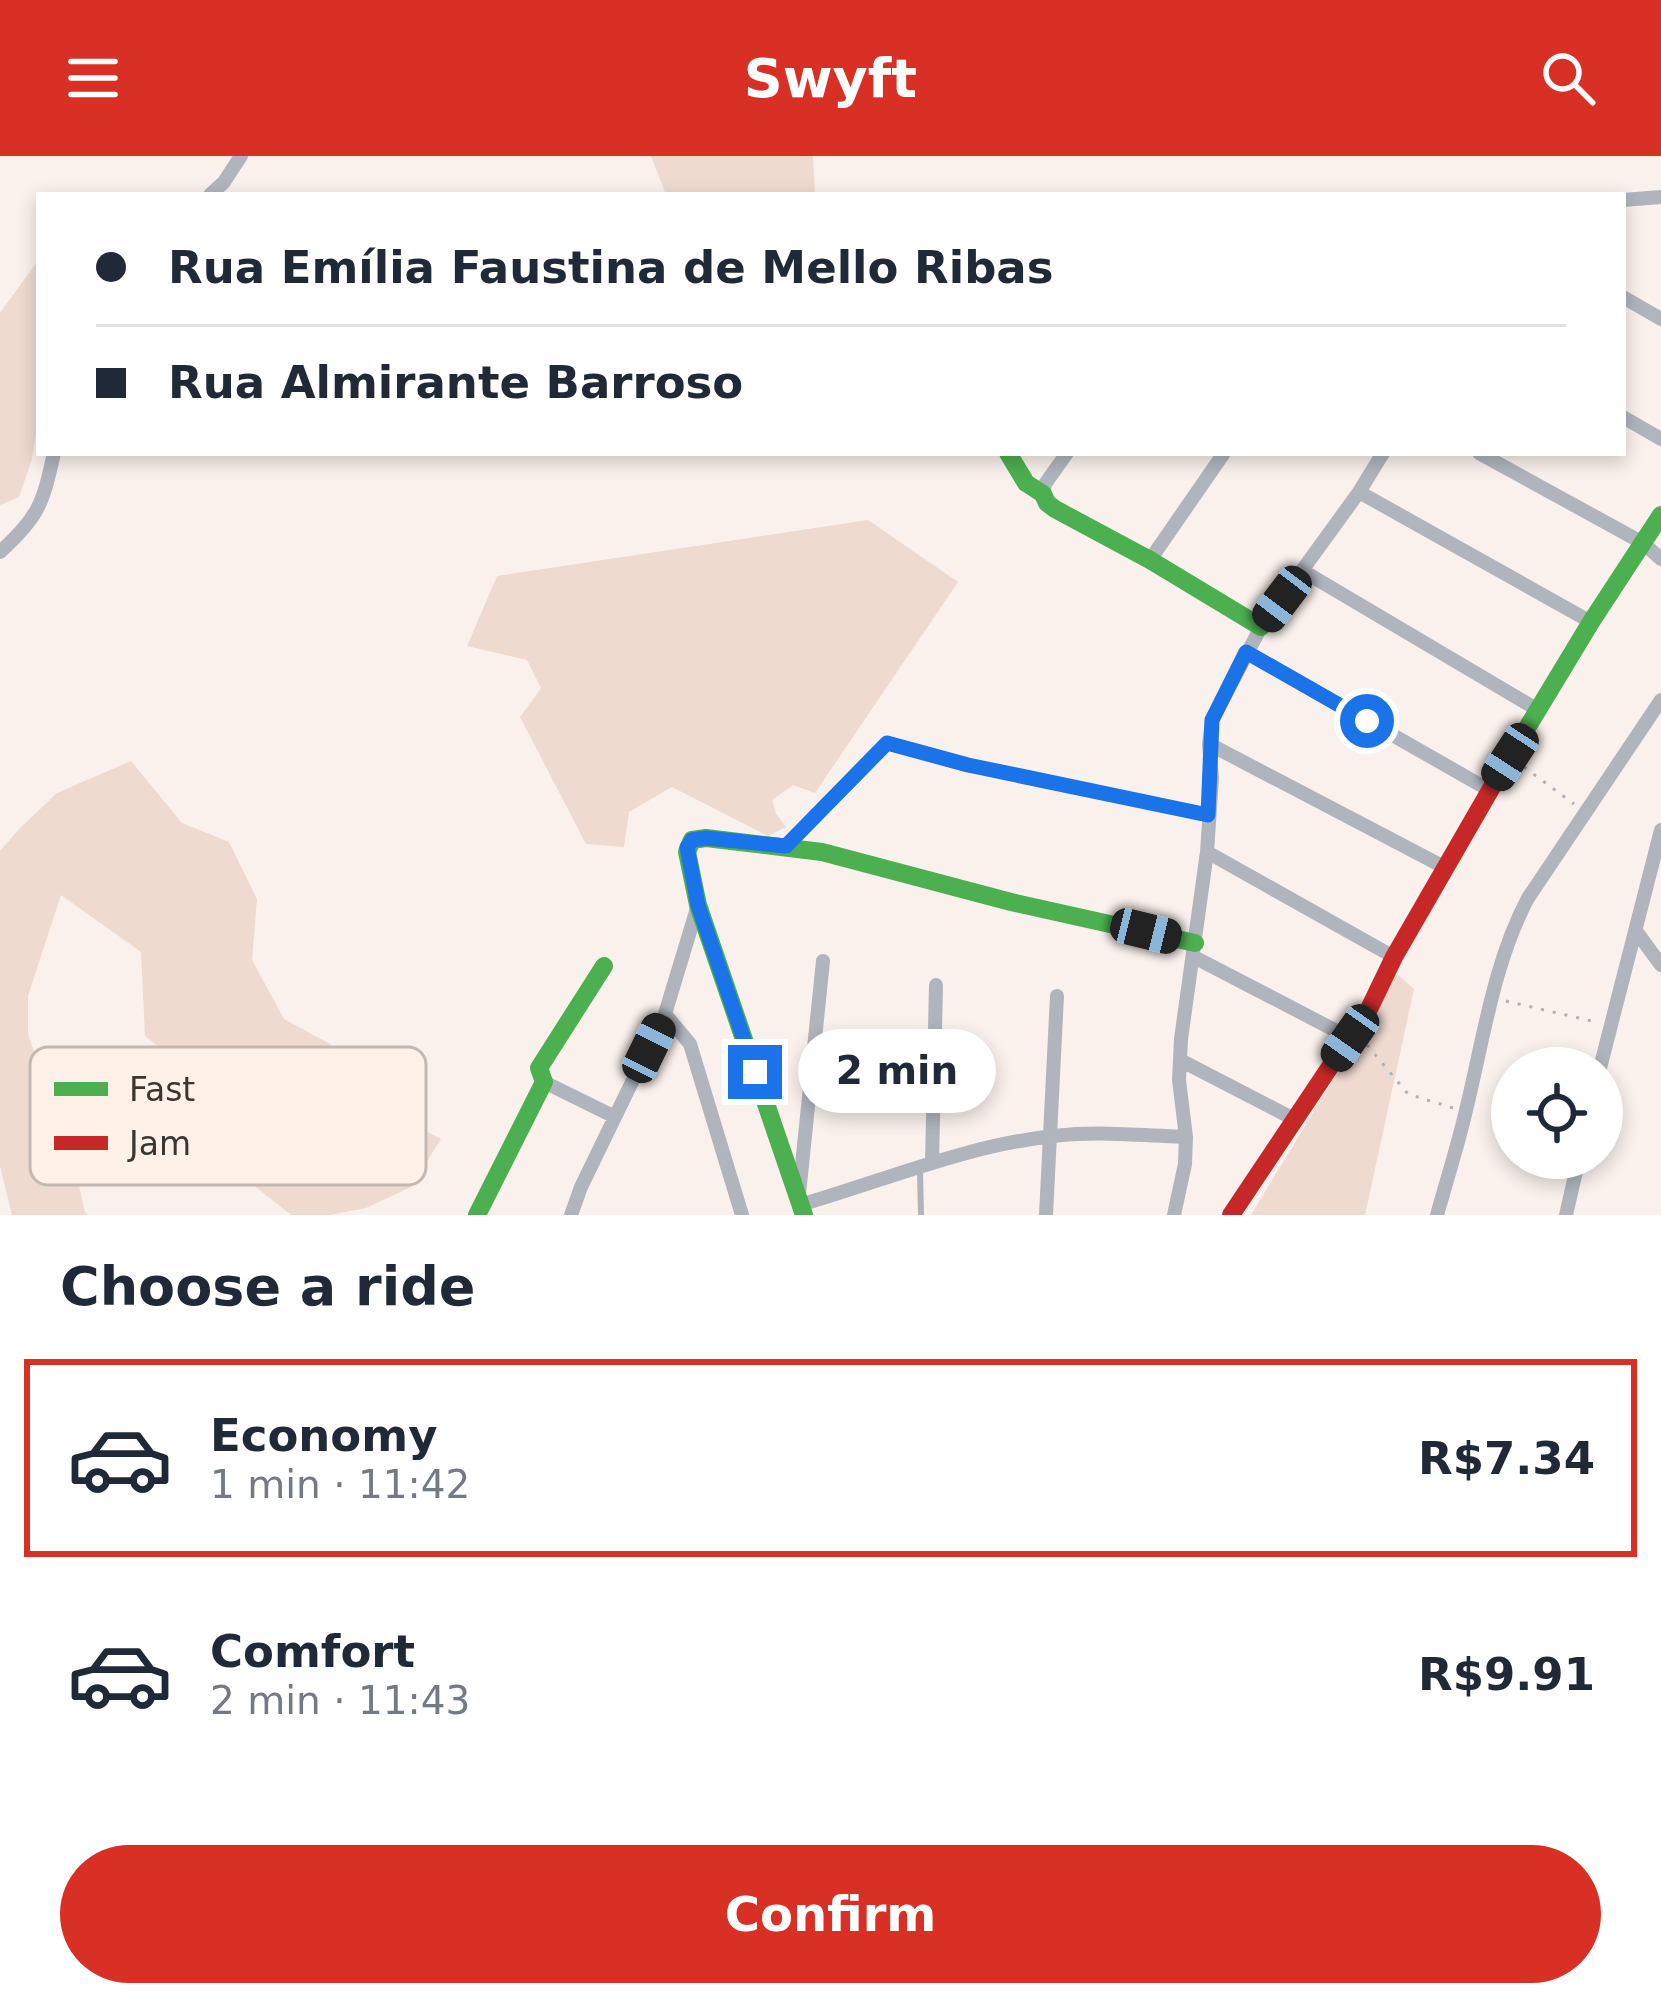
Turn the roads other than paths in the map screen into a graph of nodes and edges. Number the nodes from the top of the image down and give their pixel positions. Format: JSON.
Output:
{"nodes":[{"id":1,"x":241,"y":156,"type":"edge"},
{"id":2,"x":213,"y":192,"type":"edge"},
{"id":3,"x":1661,"y":197,"type":"edge"},
{"id":4,"x":1626,"y":200,"type":"edge"},
{"id":5,"x":1626,"y":299,"type":"edge"},
{"id":6,"x":1661,"y":319,"type":"edge"},
{"id":7,"x":1626,"y":419,"type":"edge"},
{"id":8,"x":1661,"y":439,"type":"edge"},
{"id":9,"x":53,"y":456,"type":"edge"},
{"id":10,"x":1010,"y":456,"type":"edge"},
{"id":11,"x":1065,"y":456,"type":"edge"},
{"id":12,"x":1222,"y":456,"type":"edge"},
{"id":13,"x":1381,"y":456,"type":"edge"},
{"id":14,"x":1484,"y":456,"type":"edge"},
{"id":15,"x":1359,"y":492,"type":"junction"},
{"id":16,"x":1043,"y":494,"type":"junction"},
{"id":17,"x":1661,"y":515,"type":"edge"},
{"id":18,"x":1643,"y":543,"type":"junction"},
{"id":19,"x":0,"y":552,"type":"edge"},
{"id":20,"x":1661,"y":559,"type":"edge"},
{"id":21,"x":1150,"y":560,"type":"junction"},
{"id":22,"x":1303,"y":571,"type":"junction"},
{"id":23,"x":1591,"y":622,"type":"junction"},
{"id":24,"x":1261,"y":627,"type":"junction"},
{"id":25,"x":1246,"y":652,"type":"junction"},
{"id":26,"x":1661,"y":700,"type":"edge"},
{"id":27,"x":1538,"y":710,"type":"junction"},
{"id":28,"x":1209,"y":744,"type":"junction"},
{"id":29,"x":1489,"y":790,"type":"junction"},
{"id":30,"x":1208,"y":815,"type":"junction"},
{"id":31,"x":1661,"y":830,"type":"edge"},
{"id":32,"x":786,"y":846,"type":"junction"},
{"id":33,"x":1207,"y":852,"type":"junction"},
{"id":34,"x":1444,"y":867,"type":"junction"},
{"id":35,"x":698,"y":905,"type":"junction"},
{"id":36,"x":1636,"y":931,"type":"junction"},
{"id":37,"x":1195,"y":950,"type":"junction"},
{"id":38,"x":1394,"y":957,"type":"junction"},
{"id":39,"x":823,"y":961,"type":"dead end"},
{"id":40,"x":1661,"y":965,"type":"edge"},
{"id":41,"x":604,"y":967,"type":"dead end"},
{"id":42,"x":936,"y":985,"type":"dead end"},
{"id":43,"x":1057,"y":997,"type":"dead end"},
{"id":44,"x":665,"y":1014,"type":"junction"},
{"id":45,"x":1352,"y":1034,"type":"junction"},
{"id":46,"x":1605,"y":1047,"type":"edge"},
{"id":47,"x":1180,"y":1060,"type":"junction"},
{"id":48,"x":544,"y":1082,"type":"junction"},
{"id":49,"x":615,"y":1117,"type":"junction"},
{"id":50,"x":1294,"y":1119,"type":"junction"},
{"id":51,"x":1051,"y":1136,"type":"junction"},
{"id":52,"x":1186,"y":1137,"type":"junction"},
{"id":53,"x":926,"y":1165,"type":"junction"},
{"id":54,"x":1574,"y":1179,"type":"edge"},
{"id":55,"x":802,"y":1208,"type":"edge"},
{"id":56,"x":478,"y":1215,"type":"edge"},
{"id":57,"x":571,"y":1215,"type":"edge"},
{"id":58,"x":742,"y":1215,"type":"edge"},
{"id":59,"x":922,"y":1215,"type":"edge"},
{"id":60,"x":1046,"y":1215,"type":"edge"},
{"id":61,"x":1174,"y":1215,"type":"edge"},
{"id":62,"x":1231,"y":1215,"type":"edge"},
{"id":63,"x":1437,"y":1215,"type":"edge"},
{"id":64,"x":1566,"y":1215,"type":"edge"}],
"edges":[{"from":1,"to":2,"type":"street"},
{"from":3,"to":4,"type":"street"},
{"from":5,"to":6,"type":"street"},
{"from":7,"to":8,"type":"street"},
{"from":9,"to":19,"type":"street"},
{"from":10,"to":16,"type":"street"},
{"from":11,"to":16,"type":"street"},
{"from":12,"to":21,"type":"street"},
{"from":13,"to":15,"type":"street"},
{"from":14,"to":18,"type":"street"},
{"from":15,"to":22,"type":"street"},
{"from":15,"to":23,"type":"street"},
{"from":16,"to":21,"type":"street"},
{"from":17,"to":18,"type":"street"},
{"from":18,"to":20,"type":"street"},
{"from":18,"to":23,"type":"street"},
{"from":21,"to":24,"type":"street"},
{"from":22,"to":24,"type":"street"},
{"from":22,"to":27,"type":"street"},
{"from":23,"to":27,"type":"street"},
{"from":24,"to":25,"type":"street"},
{"from":25,"to":28,"type":"street"},
{"from":25,"to":29,"type":"street"},
{"from":26,"to":63,"type":"street"},
{"from":27,"to":29,"type":"street"},
{"from":28,"to":30,"type":"street"},
{"from":28,"to":34,"type":"street"},
{"from":29,"to":34,"type":"street"},
{"from":30,"to":32,"type":"street"},
{"from":30,"to":33,"type":"street"},
{"from":31,"to":36,"type":"street"},
{"from":32,"to":35,"type":"street"},
{"from":32,"to":37,"type":"street"},
{"from":33,"to":37,"type":"street"},
{"from":33,"to":38,"type":"street"},
{"from":34,"to":38,"type":"street"},
{"from":35,"to":44,"type":"street"},
{"from":35,"to":55,"type":"street"},
{"from":36,"to":40,"type":"street"},
{"from":36,"to":46,"type":"street"},
{"from":37,"to":45,"type":"street"},
{"from":37,"to":47,"type":"street"},
{"from":38,"to":45,"type":"street"},
{"from":39,"to":55,"type":"street"},
{"from":41,"to":48,"type":"street"},
{"from":42,"to":53,"type":"street"},
{"from":43,"to":51,"type":"street"},
{"from":44,"to":49,"type":"street"},
{"from":44,"to":58,"type":"street"},
{"from":45,"to":50,"type":"street"},
{"from":47,"to":50,"type":"street"},
{"from":47,"to":52,"type":"street"},
{"from":48,"to":49,"type":"street"},
{"from":48,"to":56,"type":"street"},
{"from":49,"to":57,"type":"street"},
{"from":50,"to":62,"type":"street"},
{"from":51,"to":52,"type":"street"},
{"from":51,"to":53,"type":"street"},
{"from":51,"to":60,"type":"street"},
{"from":52,"to":61,"type":"street"},
{"from":53,"to":55,"type":"street"},
{"from":53,"to":59,"type":"lane"},
{"from":54,"to":64,"type":"street"}]}
